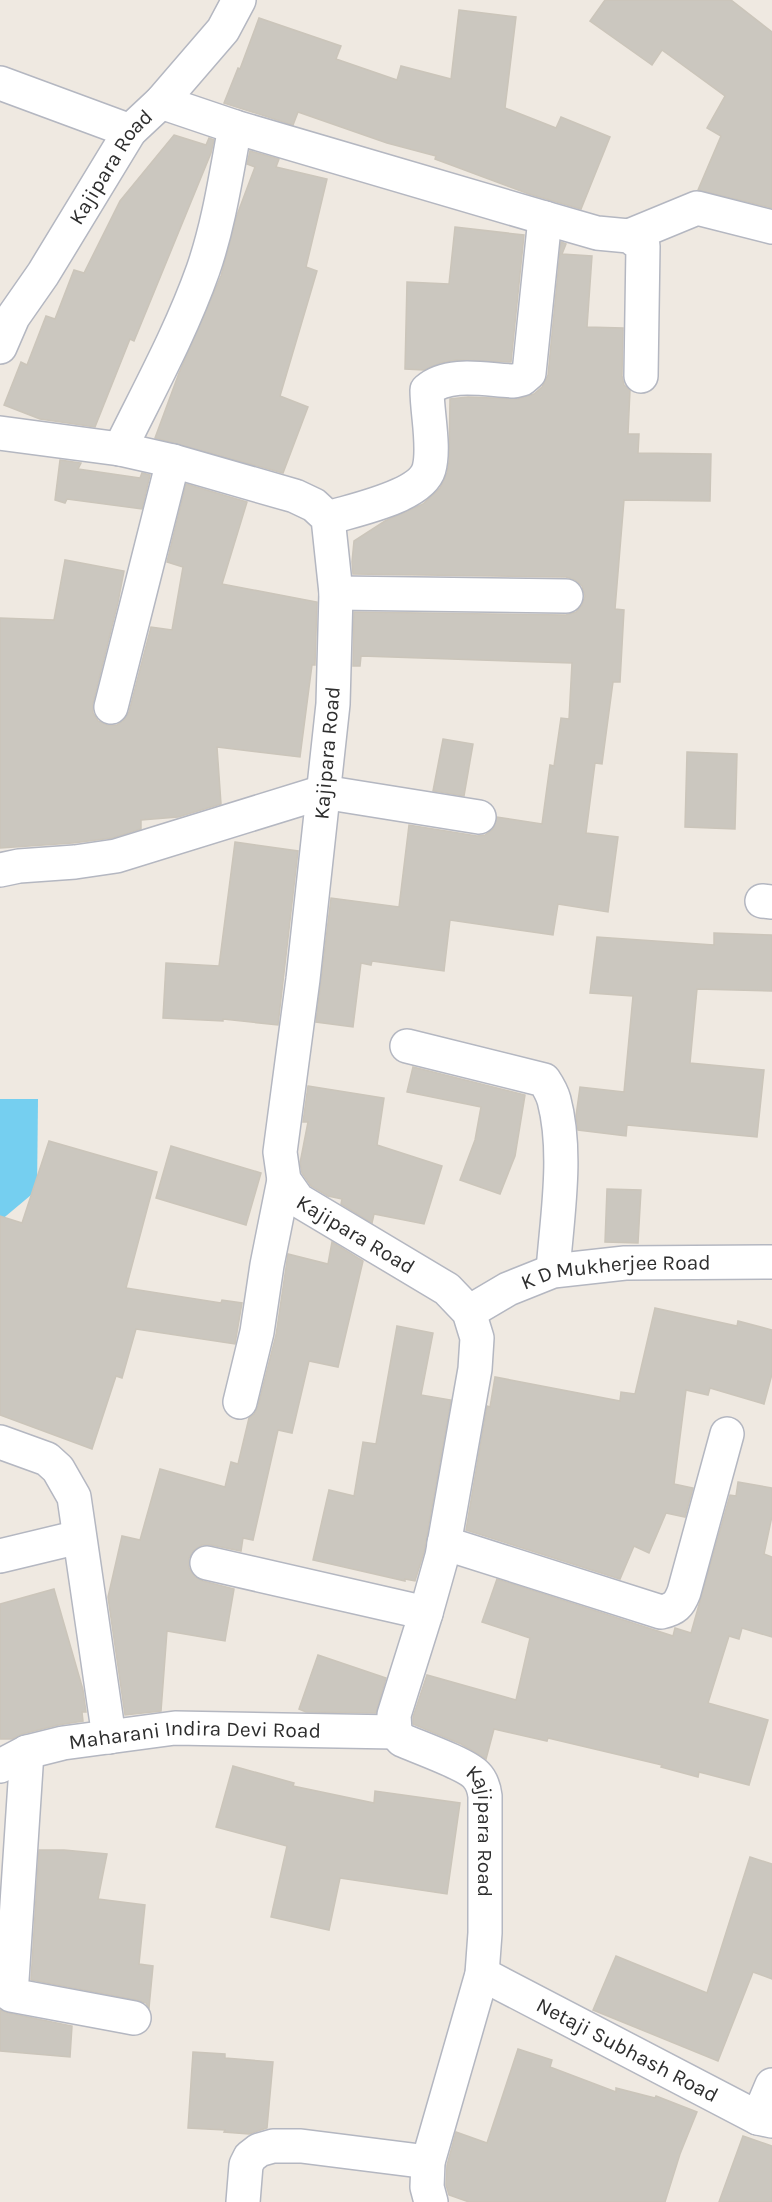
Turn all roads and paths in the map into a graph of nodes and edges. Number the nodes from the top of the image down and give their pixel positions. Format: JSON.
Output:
{"nodes":[{"id":1,"x":239,"y":0,"type":"edge"},
{"id":2,"x":0,"y":83,"type":"edge"},
{"id":3,"x":161,"y":102,"type":"junction"},
{"id":4,"x":235,"y":127,"type":"junction"},
{"id":5,"x":130,"y":131,"type":"junction"},
{"id":6,"x":546,"y":218,"type":"junction"},
{"id":7,"x":772,"y":227,"type":"edge"},
{"id":8,"x":629,"y":236,"type":"junction"},
{"id":9,"x":6,"y":315,"type":"edge"},
{"id":10,"x":0,"y":347,"type":"edge"},
{"id":11,"x":641,"y":376,"type":"dead end"},
{"id":12,"x":0,"y":433,"type":"edge"},
{"id":13,"x":120,"y":449,"type":"junction"},
{"id":14,"x":174,"y":461,"type":"junction"},
{"id":15,"x":328,"y":518,"type":"junction"},
{"id":16,"x":336,"y":593,"type":"junction"},
{"id":17,"x":566,"y":596,"type":"dead end"},
{"id":18,"x":111,"y":707,"type":"dead end"},
{"id":19,"x":324,"y":792,"type":"junction"},
{"id":20,"x":479,"y":817,"type":"dead end"},
{"id":21,"x":0,"y":870,"type":"edge"},
{"id":22,"x":407,"y":1046,"type":"dead end"},
{"id":23,"x":284,"y":1180,"type":"junction"},
{"id":24,"x":772,"y":1262,"type":"edge"},
{"id":25,"x":553,"y":1271,"type":"junction"},
{"id":26,"x":469,"y":1312,"type":"junction"},
{"id":27,"x":240,"y":1402,"type":"dead end"},
{"id":28,"x":727,"y":1434,"type":"dead end"},
{"id":29,"x":0,"y":1442,"type":"edge"},
{"id":30,"x":79,"y":1537,"type":"junction"},
{"id":31,"x":444,"y":1544,"type":"junction"},
{"id":32,"x":0,"y":1556,"type":"edge"},
{"id":33,"x":207,"y":1563,"type":"dead end"},
{"id":34,"x":426,"y":1613,"type":"junction"},
{"id":35,"x":395,"y":1732,"type":"junction"},
{"id":36,"x":109,"y":1737,"type":"junction"},
{"id":37,"x":14,"y":1759,"type":"edge"},
{"id":38,"x":482,"y":1974,"type":"junction"},
{"id":39,"x":134,"y":2018,"type":"dead end"},
{"id":40,"x":772,"y":2085,"type":"edge"},
{"id":41,"x":765,"y":2120,"type":"edge"},
{"id":42,"x":428,"y":2162,"type":"junction"},
{"id":43,"x":436,"y":2200,"type":"edge"},
{"id":44,"x":243,"y":2202,"type":"edge"}],
"edges":[{"from":1,"to":3,"type":"street","name":"Kajipara Road"},
{"from":2,"to":5,"type":"street"},
{"from":3,"to":4,"type":"street"},
{"from":3,"to":5,"type":"street","name":"Kajipara Road"},
{"from":4,"to":6,"type":"street"},
{"from":4,"to":13,"type":"street"},
{"from":5,"to":9,"type":"street","name":"Kajipara Road"},
{"from":6,"to":8,"type":"street"},
{"from":6,"to":15,"type":"street"},
{"from":7,"to":8,"type":"street"},
{"from":8,"to":11,"type":"street"},
{"from":9,"to":10,"type":"street","name":"Kajipara Road"},
{"from":12,"to":13,"type":"street"},
{"from":13,"to":14,"type":"street"},
{"from":14,"to":15,"type":"street"},
{"from":14,"to":18,"type":"street"},
{"from":15,"to":16,"type":"street","name":"Kajipara Road"},
{"from":16,"to":17,"type":"street"},
{"from":16,"to":19,"type":"street","name":"Kajipara Road"},
{"from":19,"to":20,"type":"street"},
{"from":19,"to":21,"type":"street"},
{"from":19,"to":23,"type":"street","name":"Kajipara Road"},
{"from":22,"to":25,"type":"street"},
{"from":23,"to":26,"type":"street","name":"Kajipara Road"},
{"from":23,"to":27,"type":"street"},
{"from":24,"to":25,"type":"street","name":"K D Mukherjee Road"},
{"from":25,"to":26,"type":"street","name":"K D Mukherjee Road"},
{"from":26,"to":31,"type":"street","name":"Kajipara Road"},
{"from":28,"to":31,"type":"street"},
{"from":29,"to":30,"type":"street"},
{"from":30,"to":32,"type":"street"},
{"from":30,"to":36,"type":"street"},
{"from":31,"to":34,"type":"street","name":"Kajipara Road"},
{"from":33,"to":34,"type":"street"},
{"from":34,"to":35,"type":"street","name":"Kajipara Road"},
{"from":35,"to":36,"type":"street","name":"Maharani Indira Devi Road"},
{"from":35,"to":38,"type":"street","name":"Kajipara Road"},
{"from":36,"to":37,"type":"street","name":"Maharani Indira Devi Road"},
{"from":37,"to":39,"type":"street"},
{"from":38,"to":41,"type":"street","name":"Netaji Subhash Road"},
{"from":38,"to":42,"type":"street","name":"Kajipara Road"},
{"from":40,"to":41,"type":"street"},
{"from":42,"to":43,"type":"street","name":"Kajipara Road"},
{"from":42,"to":44,"type":"street"}]}
